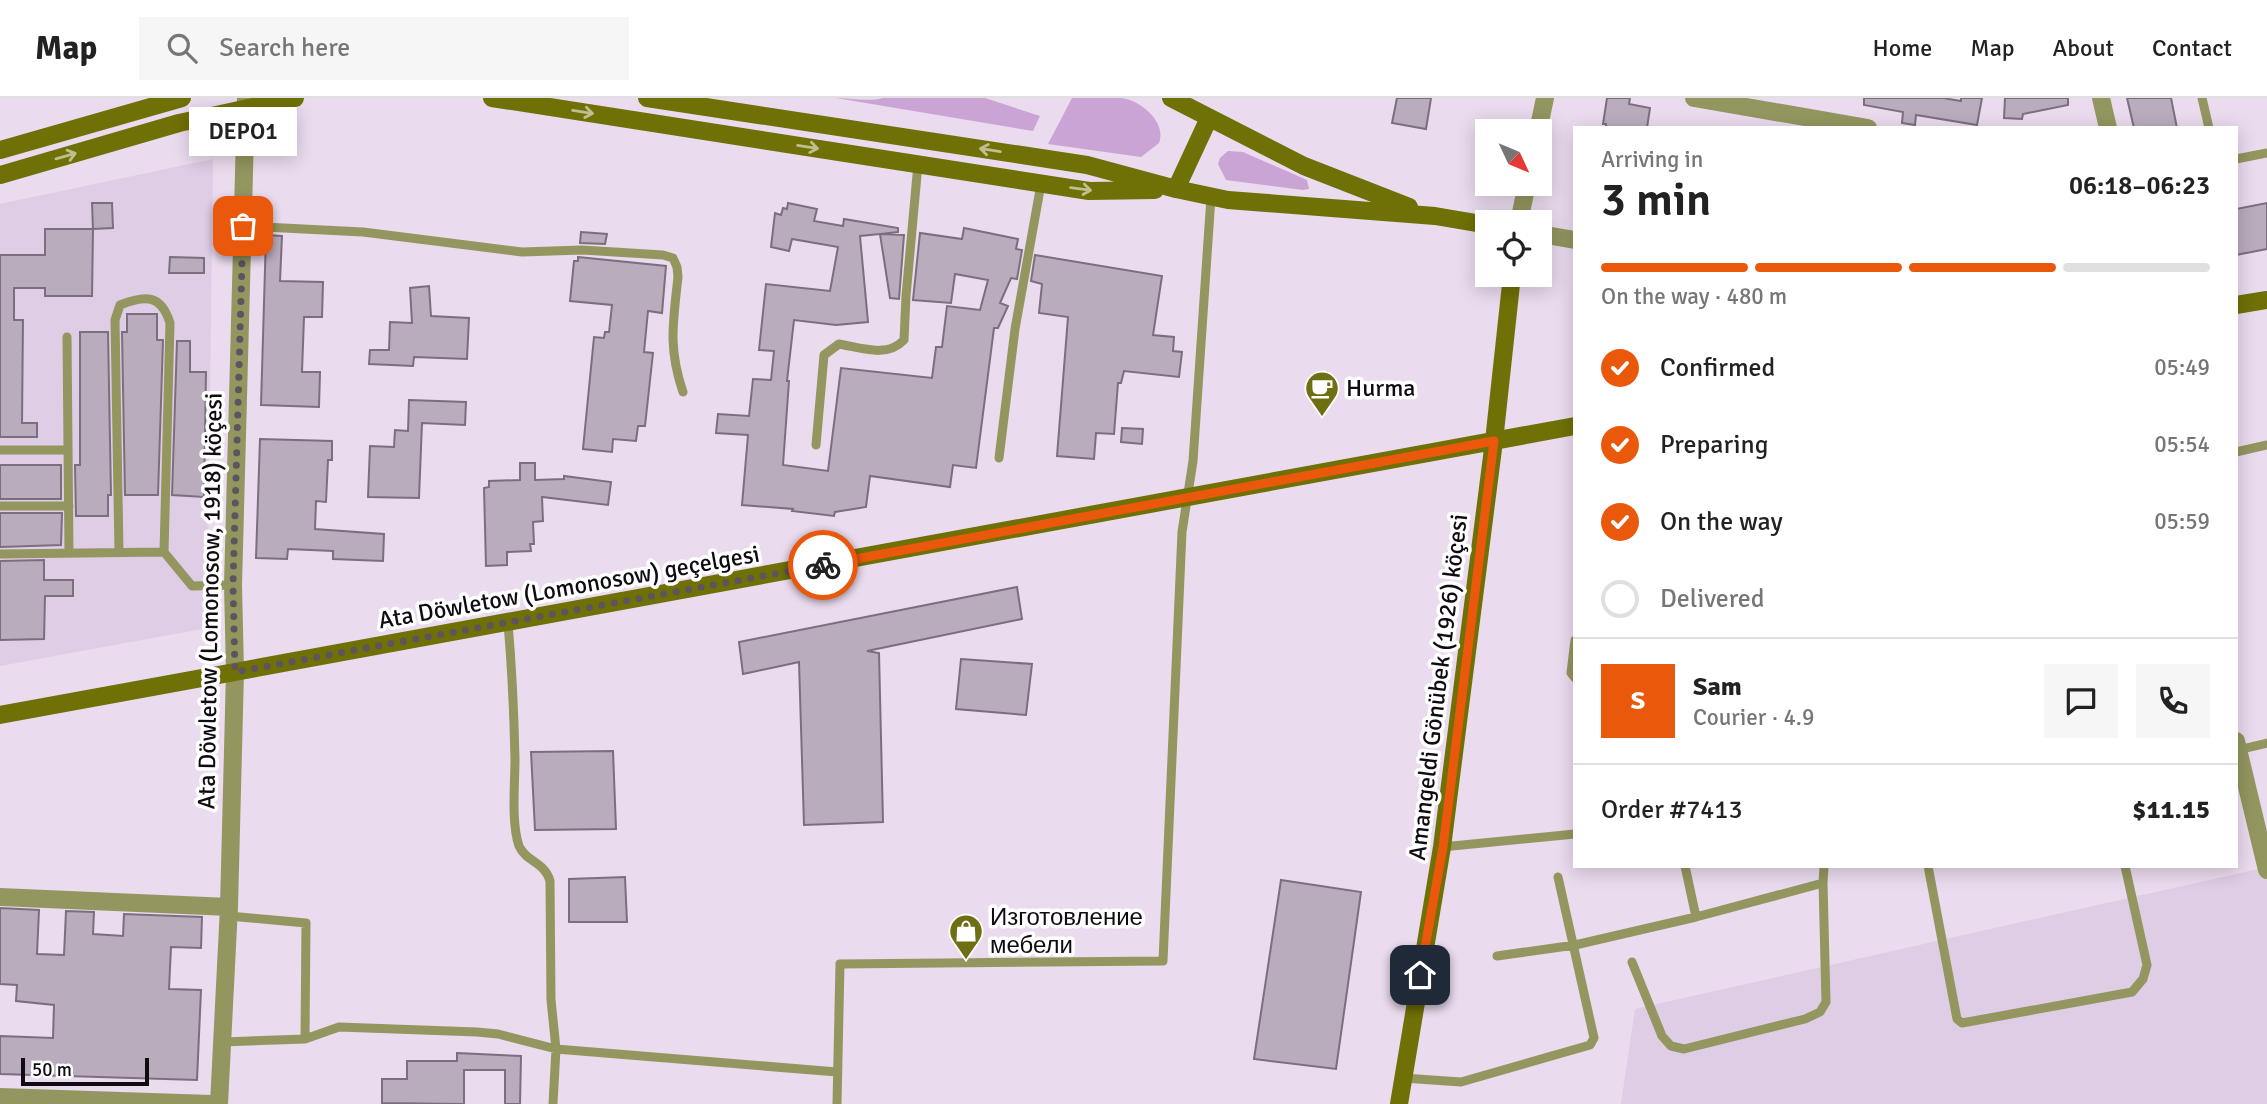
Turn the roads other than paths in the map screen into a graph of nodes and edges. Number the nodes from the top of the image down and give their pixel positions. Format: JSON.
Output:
{"nodes":[{"id":1,"x":182,"y":98,"type":"edge"},
{"id":2,"x":295,"y":98,"type":"edge"},
{"id":3,"x":492,"y":98,"type":"edge"},
{"id":4,"x":647,"y":98,"type":"edge"},
{"id":5,"x":1171,"y":98,"type":"edge"},
{"id":6,"x":1545,"y":98,"type":"edge"},
{"id":7,"x":1694,"y":98,"type":"edge"},
{"id":8,"x":2101,"y":98,"type":"edge"},
{"id":9,"x":2203,"y":98,"type":"edge"},
{"id":10,"x":246,"y":103,"type":"edge"},
{"id":11,"x":1209,"y":118,"type":"junction"},
{"id":12,"x":1541,"y":119,"type":"edge"},
{"id":13,"x":1856,"y":126,"type":"edge"},
{"id":14,"x":2108,"y":126,"type":"edge"},
{"id":15,"x":2209,"y":126,"type":"edge"},
{"id":16,"x":0,"y":150,"type":"edge"},
{"id":17,"x":2267,"y":153,"type":"edge"},
{"id":18,"x":2238,"y":159,"type":"edge"},
{"id":19,"x":919,"y":164,"type":"junction"},
{"id":20,"x":0,"y":175,"type":"edge"},
{"id":21,"x":1041,"y":184,"type":"junction"},
{"id":22,"x":1176,"y":189,"type":"junction"},
{"id":23,"x":1211,"y":197,"type":"junction"},
{"id":24,"x":1436,"y":216,"type":"junction"},
{"id":25,"x":1475,"y":223,"type":"edge"},
{"id":26,"x":243,"y":226,"type":"junction"},
{"id":27,"x":1552,"y":236,"type":"edge"},
{"id":28,"x":1573,"y":240,"type":"edge"},
{"id":29,"x":1511,"y":287,"type":"edge"},
{"id":30,"x":2267,"y":300,"type":"edge"},
{"id":31,"x":2238,"y":305,"type":"edge"},
{"id":32,"x":67,"y":337,"type":"dead end"},
{"id":33,"x":683,"y":393,"type":"dead end"},
{"id":34,"x":1573,"y":426,"type":"edge"},
{"id":35,"x":1494,"y":441,"type":"junction"},
{"id":36,"x":816,"y":444,"type":"dead end"},
{"id":37,"x":2267,"y":445,"type":"edge"},
{"id":38,"x":0,"y":450,"type":"edge"},
{"id":39,"x":68,"y":450,"type":"junction"},
{"id":40,"x":2238,"y":452,"type":"edge"},
{"id":41,"x":999,"y":458,"type":"dead end"},
{"id":42,"x":1187,"y":498,"type":"junction"},
{"id":43,"x":0,"y":506,"type":"edge"},
{"id":44,"x":69,"y":506,"type":"junction"},
{"id":45,"x":119,"y":552,"type":"junction"},
{"id":46,"x":164,"y":552,"type":"junction"},
{"id":47,"x":69,"y":553,"type":"junction"},
{"id":48,"x":0,"y":554,"type":"edge"},
{"id":49,"x":233,"y":585,"type":"junction"},
{"id":50,"x":508,"y":624,"type":"junction"},
{"id":51,"x":1573,"y":656,"type":"edge"},
{"id":52,"x":235,"y":672,"type":"junction"},
{"id":53,"x":1573,"y":676,"type":"edge"},
{"id":54,"x":0,"y":715,"type":"edge"},
{"id":55,"x":2267,"y":743,"type":"edge"},
{"id":56,"x":2238,"y":747,"type":"edge"},
{"id":57,"x":2238,"y":751,"type":"edge"},
{"id":58,"x":1573,"y":834,"type":"edge"},
{"id":59,"x":1443,"y":847,"type":"junction"},
{"id":60,"x":1685,"y":868,"type":"edge"},
{"id":61,"x":1825,"y":868,"type":"edge"},
{"id":62,"x":1928,"y":868,"type":"edge"},
{"id":63,"x":2125,"y":868,"type":"edge"},
{"id":64,"x":2267,"y":870,"type":"edge"},
{"id":65,"x":1558,"y":877,"type":"dead end"},
{"id":66,"x":1823,"y":883,"type":"junction"},
{"id":67,"x":0,"y":897,"type":"edge"},
{"id":68,"x":229,"y":911,"type":"junction"},
{"id":69,"x":1696,"y":917,"type":"junction"},
{"id":70,"x":1575,"y":945,"type":"junction"},
{"id":71,"x":1497,"y":956,"type":"dead end"},
{"id":72,"x":1632,"y":962,"type":"dead end"},
{"id":73,"x":304,"y":1040,"type":"junction"},
{"id":74,"x":222,"y":1042,"type":"junction"},
{"id":75,"x":556,"y":1049,"type":"junction"},
{"id":76,"x":837,"y":1072,"type":"junction"},
{"id":77,"x":1403,"y":1078,"type":"junction"},
{"id":78,"x":0,"y":1097,"type":"edge"},
{"id":79,"x":211,"y":1104,"type":"edge"},
{"id":80,"x":219,"y":1104,"type":"edge"},
{"id":81,"x":553,"y":1104,"type":"edge"},
{"id":82,"x":837,"y":1104,"type":"edge"},
{"id":83,"x":1399,"y":1104,"type":"edge"}],
"edges":[{"from":1,"to":16,"type":"street"},
{"from":2,"to":10,"type":"street"},
{"from":3,"to":19,"type":"street","one_way":true},
{"from":22,"to":4,"type":"street","one_way":true},
{"from":5,"to":11,"type":"street"},
{"from":6,"to":12,"type":"street"},
{"from":7,"to":13,"type":"street"},
{"from":8,"to":14,"type":"street"},
{"from":9,"to":15,"type":"lane"},
{"from":20,"to":10,"type":"street","one_way":true},
{"from":10,"to":26,"type":"street","name":"Ata Döwletow (Lomonosow, 1918) köçesi"},
{"from":11,"to":22,"type":"street"},
{"from":11,"to":24,"type":"street"},
{"from":17,"to":18,"type":"lane"},
{"from":19,"to":21,"type":"street"},
{"from":19,"to":36,"type":"lane"},
{"from":21,"to":22,"type":"street","one_way":true},
{"from":21,"to":41,"type":"lane"},
{"from":22,"to":23,"type":"street"},
{"from":23,"to":24,"type":"street"},
{"from":23,"to":42,"type":"lane"},
{"from":24,"to":25,"type":"street"},
{"from":26,"to":33,"type":"lane"},
{"from":26,"to":49,"type":"street","name":"Ata Döwletow (Lomonosow, 1918) köçesi"},
{"from":27,"to":28,"type":"street"},
{"from":29,"to":35,"type":"street","name":"Amangeldi Gönübek (1926) köçesi"},
{"from":30,"to":31,"type":"street"},
{"from":32,"to":39,"type":"lane"},
{"from":34,"to":35,"type":"street","name":"Ata Döwletow (Lomonosow) geçelgesi"},
{"from":35,"to":42,"type":"street","name":"Ata Döwletow (Lomonosow) geçelgesi"},
{"from":35,"to":59,"type":"street","name":"Amangeldi Gönübek (1926) köçesi"},
{"from":37,"to":40,"type":"lane"},
{"from":38,"to":39,"type":"lane"},
{"from":39,"to":44,"type":"lane"},
{"from":42,"to":50,"type":"street","name":"Ata Döwletow (Lomonosow) geçelgesi"},
{"from":42,"to":76,"type":"lane"},
{"from":43,"to":44,"type":"lane"},
{"from":44,"to":47,"type":"lane"},
{"from":45,"to":46,"type":"lane"},
{"from":45,"to":46,"type":"lane"},
{"from":45,"to":47,"type":"lane"},
{"from":46,"to":49,"type":"lane"},
{"from":47,"to":48,"type":"lane"},
{"from":49,"to":52,"type":"street","name":"Ata Döwletow (Lomonosow, 1918) köçesi"},
{"from":50,"to":52,"type":"street","name":"Ata Döwletow (Lomonosow) geçelgesi"},
{"from":50,"to":75,"type":"lane"},
{"from":51,"to":53,"type":"lane"},
{"from":52,"to":54,"type":"street","name":"Ata Döwletow (Lomonosow) geçelgesi"},
{"from":52,"to":68,"type":"street","name":"Ata Döwletow (Lomonosow, 1918) köçesi"},
{"from":55,"to":56,"type":"lane"},
{"from":57,"to":64,"type":"street"},
{"from":58,"to":59,"type":"lane"},
{"from":59,"to":77,"type":"street","name":"Amangeldi Gönübek (1926) köçesi"},
{"from":60,"to":69,"type":"lane"},
{"from":61,"to":66,"type":"lane"},
{"from":62,"to":63,"type":"lane"},
{"from":65,"to":70,"type":"lane"},
{"from":66,"to":69,"type":"lane"},
{"from":66,"to":72,"type":"lane"},
{"from":67,"to":68,"type":"street"},
{"from":68,"to":73,"type":"lane"},
{"from":68,"to":74,"type":"street","name":"Ata Döwletow (Lomonosow, 1918) köçesi"},
{"from":69,"to":70,"type":"lane"},
{"from":70,"to":71,"type":"lane"},
{"from":70,"to":77,"type":"lane"},
{"from":73,"to":74,"type":"lane"},
{"from":73,"to":75,"type":"lane"},
{"from":74,"to":80,"type":"street","name":"Ata Döwletow (Lomonosow, 1918) köçesi"},
{"from":75,"to":76,"type":"lane"},
{"from":75,"to":81,"type":"lane"},
{"from":76,"to":82,"type":"lane"},
{"from":77,"to":83,"type":"street","name":"Amangeldi Gönübek (1926) köçesi"},
{"from":78,"to":79,"type":"street"}]}
